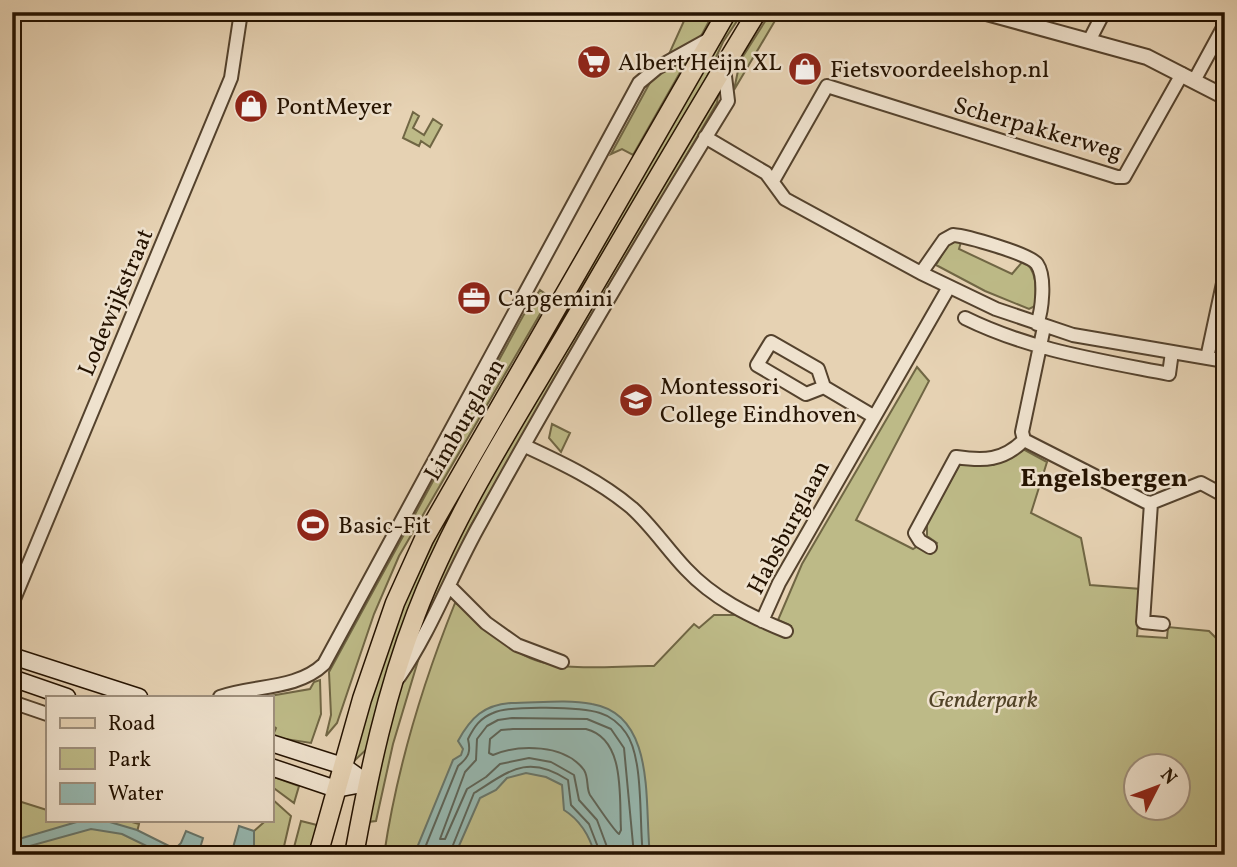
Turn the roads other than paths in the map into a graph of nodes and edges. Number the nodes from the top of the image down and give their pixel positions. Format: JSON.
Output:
{"nodes":[{"id":1,"x":241,"y":12,"type":"edge"},
{"id":2,"x":727,"y":12,"type":"edge"},
{"id":3,"x":757,"y":12,"type":"edge"},
{"id":4,"x":984,"y":12,"type":"edge"},
{"id":5,"x":1104,"y":12,"type":"edge"},
{"id":6,"x":1225,"y":24,"type":"edge"},
{"id":7,"x":715,"y":36,"type":"junction"},
{"id":8,"x":1089,"y":41,"type":"junction"},
{"id":9,"x":724,"y":68,"type":"junction"},
{"id":10,"x":1188,"y":78,"type":"junction"},
{"id":11,"x":1225,"y":97,"type":"edge"},
{"id":12,"x":705,"y":138,"type":"junction"},
{"id":13,"x":773,"y":181,"type":"junction"},
{"id":14,"x":921,"y":273,"type":"junction"},
{"id":15,"x":1225,"y":274,"type":"edge"},
{"id":16,"x":949,"y":287,"type":"junction"},
{"id":17,"x":965,"y":318,"type":"dead end"},
{"id":18,"x":1040,"y":326,"type":"junction"},
{"id":19,"x":1039,"y":347,"type":"junction"},
{"id":20,"x":1172,"y":352,"type":"junction"},
{"id":21,"x":1206,"y":358,"type":"junction"},
{"id":22,"x":1225,"y":361,"type":"edge"},
{"id":23,"x":824,"y":387,"type":"junction"},
{"id":24,"x":873,"y":416,"type":"junction"},
{"id":25,"x":1024,"y":440,"type":"junction"},
{"id":26,"x":525,"y":446,"type":"junction"},
{"id":27,"x":1225,"y":496,"type":"edge"},
{"id":28,"x":1151,"y":503,"type":"junction"},
{"id":29,"x":930,"y":547,"type":"dead end"},
{"id":30,"x":449,"y":586,"type":"junction"},
{"id":31,"x":12,"y":604,"type":"edge"},
{"id":32,"x":762,"y":621,"type":"junction"},
{"id":33,"x":1163,"y":624,"type":"dead end"},
{"id":34,"x":786,"y":631,"type":"dead end"},
{"id":35,"x":12,"y":656,"type":"edge"},
{"id":36,"x":562,"y":663,"type":"dead end"},
{"id":37,"x":12,"y":678,"type":"edge"},
{"id":38,"x":391,"y":689,"type":"junction"},
{"id":39,"x":64,"y":696,"type":"edge"},
{"id":40,"x":136,"y":696,"type":"edge"},
{"id":41,"x":223,"y":696,"type":"edge"},
{"id":42,"x":12,"y":702,"type":"edge"},
{"id":43,"x":46,"y":714,"type":"edge"},
{"id":44,"x":273,"y":744,"type":"edge"},
{"id":45,"x":343,"y":766,"type":"junction"},
{"id":46,"x":273,"y":768,"type":"edge"},
{"id":47,"x":367,"y":783,"type":"junction"},
{"id":48,"x":336,"y":789,"type":"junction"},
{"id":49,"x":318,"y":855,"type":"edge"},
{"id":50,"x":354,"y":855,"type":"edge"}],
"edges":[{"from":1,"to":31,"type":"street","name":"Lodewijkstraat"},
{"from":2,"to":7,"type":"main road","name":"Limburglaan"},
{"from":3,"to":9,"type":"main road","name":"Limburglaan"},
{"from":4,"to":8,"type":"street"},
{"from":5,"to":8,"type":"street"},
{"from":6,"to":10,"type":"street"},
{"from":7,"to":41,"type":"street","name":"Limburglaan"},
{"from":7,"to":45,"type":"main road","name":"Limburglaan"},
{"from":8,"to":10,"type":"street"},
{"from":9,"to":12,"type":"street","name":"Limburglaan"},
{"from":9,"to":38,"type":"main road","name":"Limburglaan"},
{"from":10,"to":11,"type":"street"},
{"from":10,"to":13,"type":"street","name":"Scherpakkerweg"},
{"from":12,"to":13,"type":"street"},
{"from":12,"to":26,"type":"street","name":"Limburglaan"},
{"from":13,"to":14,"type":"street"},
{"from":14,"to":16,"type":"street"},
{"from":14,"to":18,"type":"street"},
{"from":15,"to":21,"type":"street"},
{"from":16,"to":18,"type":"street"},
{"from":16,"to":24,"type":"street","name":"Habsburglaan"},
{"from":17,"to":19,"type":"street"},
{"from":18,"to":19,"type":"street"},
{"from":18,"to":20,"type":"street"},
{"from":19,"to":20,"type":"street"},
{"from":19,"to":25,"type":"street"},
{"from":20,"to":21,"type":"street"},
{"from":21,"to":22,"type":"street"},
{"from":23,"to":23,"type":"street"},
{"from":23,"to":24,"type":"street"},
{"from":24,"to":32,"type":"street","name":"Habsburglaan"},
{"from":25,"to":28,"type":"street"},
{"from":25,"to":29,"type":"street"},
{"from":26,"to":30,"type":"street","name":"Limburglaan"},
{"from":26,"to":32,"type":"street"},
{"from":27,"to":28,"type":"street"},
{"from":28,"to":33,"type":"street"},
{"from":30,"to":36,"type":"street"},
{"from":30,"to":38,"type":"street","name":"Limburglaan"},
{"from":32,"to":34,"type":"street"},
{"from":35,"to":40,"type":"main road"},
{"from":37,"to":39,"type":"main road"},
{"from":38,"to":47,"type":"main road","name":"Limburglaan"},
{"from":42,"to":43,"type":"street"},
{"from":44,"to":45,"type":"main road"},
{"from":45,"to":47,"type":"main road"},
{"from":45,"to":48,"type":"main road","name":"Limburglaan"},
{"from":46,"to":48,"type":"main road"},
{"from":47,"to":48,"type":"main road"},
{"from":47,"to":50,"type":"main road","name":"Limburglaan"},
{"from":48,"to":49,"type":"main road","name":"Limburglaan"}]}
